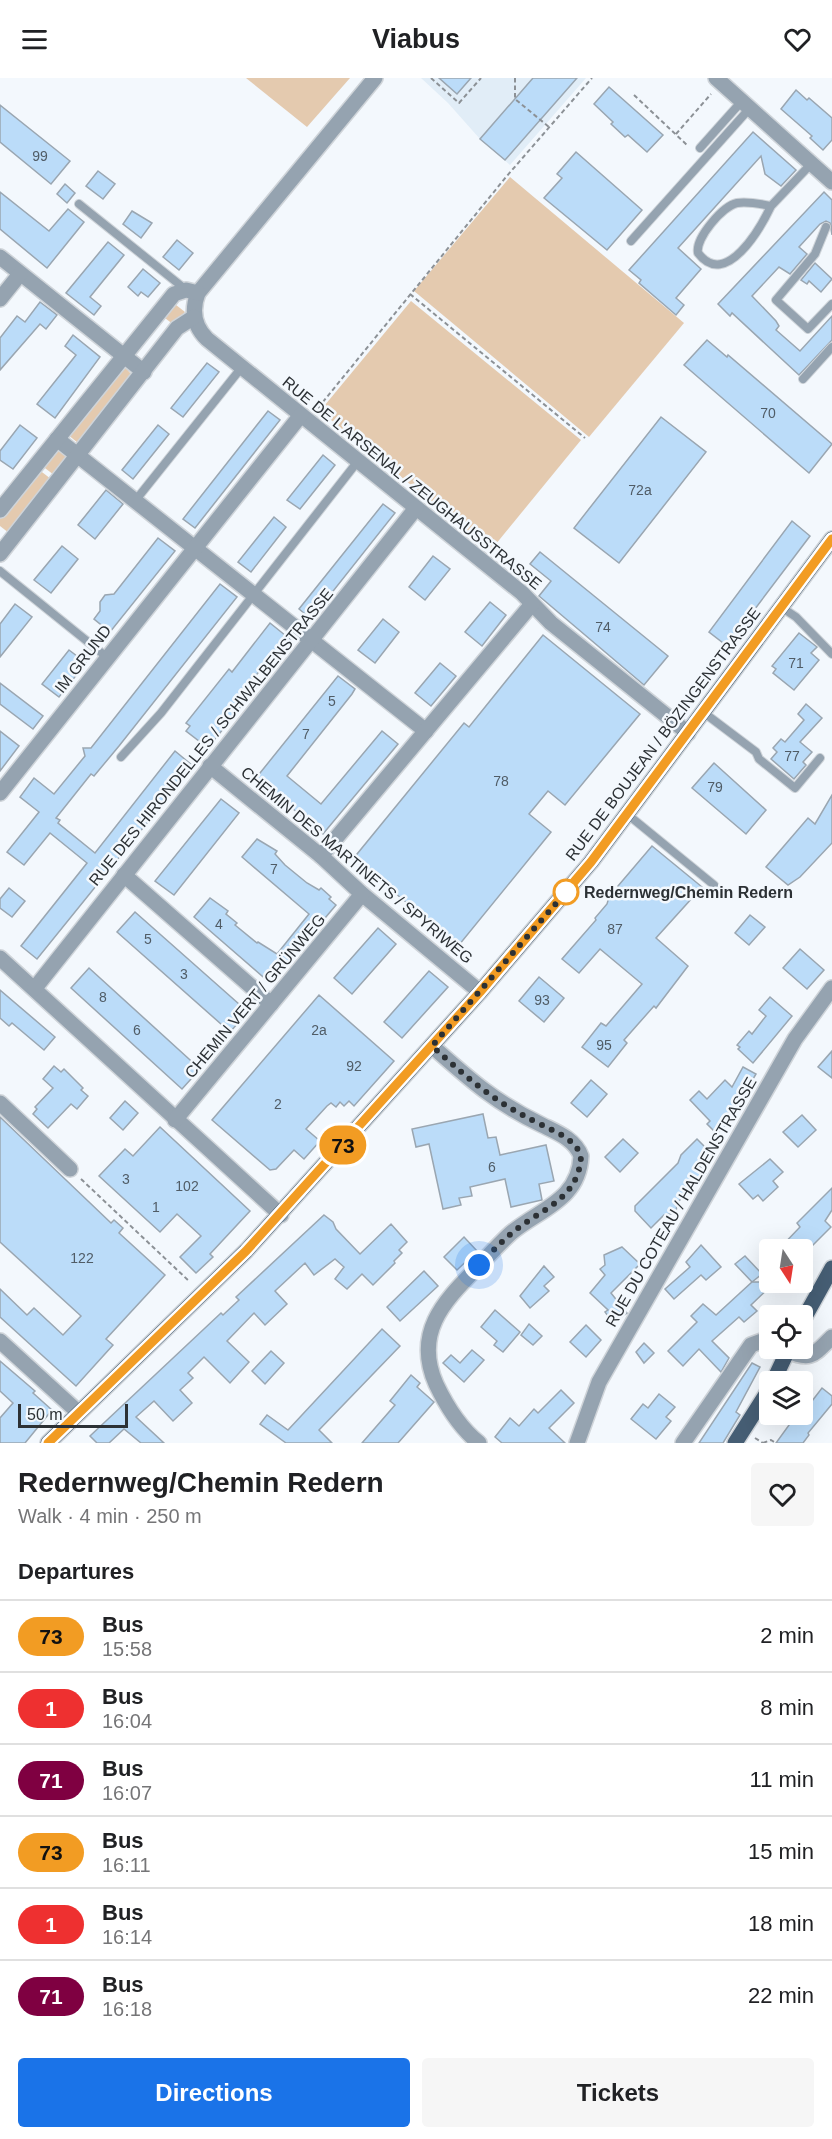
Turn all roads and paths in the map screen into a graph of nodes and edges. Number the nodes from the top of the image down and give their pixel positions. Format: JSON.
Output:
{"nodes":[{"id":1,"x":375,"y":78,"type":"edge"},
{"id":2,"x":431,"y":78,"type":"edge"},
{"id":3,"x":481,"y":78,"type":"edge"},
{"id":4,"x":515,"y":78,"type":"edge"},
{"id":5,"x":592,"y":78,"type":"edge"},
{"id":6,"x":723,"y":83,"type":"edge"},
{"id":7,"x":634,"y":95,"type":"dead end"},
{"id":8,"x":746,"y":105,"type":"junction"},
{"id":9,"x":549,"y":127,"type":"junction"},
{"id":10,"x":676,"y":134,"type":"junction"},
{"id":11,"x":700,"y":148,"type":"dead end"},
{"id":12,"x":704,"y":160,"type":"junction"},
{"id":13,"x":812,"y":163,"type":"junction"},
{"id":14,"x":832,"y":182,"type":"edge"},
{"id":15,"x":79,"y":204,"type":"dead end"},
{"id":16,"x":771,"y":206,"type":"junction"},
{"id":17,"x":826,"y":227,"type":"dead end"},
{"id":18,"x":631,"y":241,"type":"dead end"},
{"id":19,"x":0,"y":257,"type":"edge"},
{"id":20,"x":20,"y":274,"type":"junction"},
{"id":21,"x":192,"y":292,"type":"junction"},
{"id":22,"x":410,"y":294,"type":"junction"},
{"id":23,"x":0,"y":299,"type":"edge"},
{"id":24,"x":832,"y":304,"type":"edge"},
{"id":25,"x":194,"y":317,"type":"junction"},
{"id":26,"x":832,"y":347,"type":"edge"},
{"id":27,"x":122,"y":356,"type":"junction"},
{"id":28,"x":242,"y":367,"type":"junction"},
{"id":29,"x":144,"y":372,"type":"junction"},
{"id":30,"x":804,"y":380,"type":"dead end"},
{"id":31,"x":307,"y":414,"type":"junction"},
{"id":32,"x":585,"y":438,"type":"dead end"},
{"id":33,"x":57,"y":439,"type":"junction"},
{"id":34,"x":77,"y":456,"type":"junction"},
{"id":35,"x":358,"y":461,"type":"junction"},
{"id":36,"x":135,"y":501,"type":"junction"},
{"id":37,"x":416,"y":508,"type":"junction"},
{"id":38,"x":0,"y":510,"type":"edge"},
{"id":39,"x":832,"y":539,"type":"edge"},
{"id":40,"x":195,"y":548,"type":"junction"},
{"id":41,"x":0,"y":554,"type":"edge"},
{"id":42,"x":0,"y":571,"type":"edge"},
{"id":43,"x":254,"y":594,"type":"junction"},
{"id":44,"x":532,"y":604,"type":"junction"},
{"id":45,"x":781,"y":607,"type":"junction"},
{"id":46,"x":312,"y":639,"type":"junction"},
{"id":47,"x":832,"y":654,"type":"edge"},
{"id":48,"x":108,"y":658,"type":"junction"},
{"id":49,"x":703,"y":712,"type":"junction"},
{"id":50,"x":426,"y":731,"type":"junction"},
{"id":51,"x":687,"y":733,"type":"junction"},
{"id":52,"x":121,"y":758,"type":"dead end"},
{"id":53,"x":820,"y":758,"type":"dead end"},
{"id":54,"x":210,"y":766,"type":"junction"},
{"id":55,"x":0,"y":793,"type":"edge"},
{"id":56,"x":627,"y":814,"type":"junction"},
{"id":57,"x":321,"y":856,"type":"junction"},
{"id":58,"x":124,"y":875,"type":"junction"},
{"id":59,"x":714,"y":885,"type":"dead end"},
{"id":60,"x":362,"y":894,"type":"junction"},
{"id":61,"x":0,"y":958,"type":"edge"},
{"id":62,"x":34,"y":988,"type":"junction"},
{"id":63,"x":832,"y":988,"type":"edge"},
{"id":64,"x":480,"y":992,"type":"junction"},
{"id":65,"x":271,"y":1004,"type":"junction"},
{"id":66,"x":432,"y":1046,"type":"junction"},
{"id":67,"x":0,"y":1103,"type":"edge"},
{"id":68,"x":175,"y":1120,"type":"junction"},
{"id":69,"x":70,"y":1169,"type":"joint"},
{"id":70,"x":281,"y":1215,"type":"junction"},
{"id":71,"x":832,"y":1268,"type":"edge"},
{"id":72,"x":193,"y":1284,"type":"dead end"},
{"id":73,"x":811,"y":1305,"type":"edge"},
{"id":74,"x":832,"y":1337,"type":"edge"},
{"id":75,"x":0,"y":1341,"type":"edge"},
{"id":76,"x":759,"y":1342,"type":"edge"},
{"id":77,"x":813,"y":1353,"type":"edge"},
{"id":78,"x":759,"y":1405,"type":"edge"},
{"id":79,"x":79,"y":1413,"type":"junction"},
{"id":80,"x":751,"y":1436,"type":"dead end"},
{"id":81,"x":48,"y":1443,"type":"edge"},
{"id":82,"x":478,"y":1443,"type":"edge"},
{"id":83,"x":577,"y":1443,"type":"edge"},
{"id":84,"x":683,"y":1443,"type":"edge"},
{"id":85,"x":735,"y":1443,"type":"edge"},
{"id":86,"x":763,"y":1443,"type":"edge"},
{"id":87,"x":776,"y":1443,"type":"edge"}],
"edges":[{"from":1,"to":21,"type":"street"},
{"from":2,"to":3,"type":"path"},
{"from":4,"to":9,"type":"path"},
{"from":5,"to":9,"type":"path"},
{"from":6,"to":8,"type":"street"},
{"from":6,"to":10,"type":"path"},
{"from":7,"to":10,"type":"path"},
{"from":8,"to":11,"type":"lane"},
{"from":8,"to":12,"type":"lane"},
{"from":8,"to":13,"type":"street"},
{"from":9,"to":22,"type":"path"},
{"from":10,"to":12,"type":"path"},
{"from":12,"to":18,"type":"lane"},
{"from":13,"to":14,"type":"street"},
{"from":13,"to":16,"type":"lane"},
{"from":15,"to":21,"type":"lane"},
{"from":16,"to":16,"type":"lane"},
{"from":17,"to":24,"type":"lane"},
{"from":19,"to":20,"type":"street"},
{"from":20,"to":23,"type":"street"},
{"from":20,"to":27,"type":"street"},
{"from":21,"to":25,"type":"street"},
{"from":21,"to":27,"type":"street"},
{"from":22,"to":31,"type":"path"},
{"from":22,"to":32,"type":"path"},
{"from":25,"to":28,"type":"street","name":"RUE DE L'ARSENAL / ZEUGHAUSSTRASSE"},
{"from":25,"to":29,"type":"street"},
{"from":26,"to":30,"type":"lane"},
{"from":27,"to":29,"type":"street"},
{"from":27,"to":33,"type":"street"},
{"from":28,"to":31,"type":"street","name":"RUE DE L'ARSENAL / ZEUGHAUSSTRASSE"},
{"from":28,"to":36,"type":"lane"},
{"from":29,"to":34,"type":"street"},
{"from":31,"to":35,"type":"street","name":"RUE DE L'ARSENAL / ZEUGHAUSSTRASSE"},
{"from":31,"to":40,"type":"street","name":"IM GRUND"},
{"from":33,"to":34,"type":"street"},
{"from":33,"to":38,"type":"street"},
{"from":34,"to":36,"type":"street"},
{"from":34,"to":41,"type":"street"},
{"from":35,"to":37,"type":"street","name":"RUE DE L'ARSENAL / ZEUGHAUSSTRASSE"},
{"from":35,"to":43,"type":"lane"},
{"from":36,"to":40,"type":"street"},
{"from":37,"to":44,"type":"street","name":"RUE DE L'ARSENAL / ZEUGHAUSSTRASSE"},
{"from":37,"to":46,"type":"street","name":"RUE DES HIRONDELLES / SCHWALBENSTRASSE"},
{"from":39,"to":45,"type":"main road","name":"RUE DE BOUJEAN / BÖZINGENSTRASSE"},
{"from":40,"to":43,"type":"street"},
{"from":40,"to":48,"type":"street","name":"IM GRUND"},
{"from":42,"to":48,"type":"lane"},
{"from":43,"to":46,"type":"street"},
{"from":43,"to":52,"type":"lane"},
{"from":44,"to":50,"type":"street"},
{"from":44,"to":51,"type":"street","name":"RUE DE L'ARSENAL / ZEUGHAUSSTRASSE"},
{"from":45,"to":47,"type":"lane"},
{"from":45,"to":49,"type":"main road","name":"RUE DE BOUJEAN / BÖZINGENSTRASSE"},
{"from":46,"to":50,"type":"street"},
{"from":46,"to":54,"type":"street","name":"RUE DES HIRONDELLES / SCHWALBENSTRASSE"},
{"from":48,"to":55,"type":"street","name":"IM GRUND"},
{"from":49,"to":51,"type":"main road","name":"RUE DE BOUJEAN / BÖZINGENSTRASSE"},
{"from":49,"to":53,"type":"lane"},
{"from":50,"to":57,"type":"street"},
{"from":51,"to":56,"type":"main road","name":"RUE DE BOUJEAN / BÖZINGENSTRASSE"},
{"from":54,"to":57,"type":"street","name":"CHEMIN DES MARTINETS / SPYRIWEG"},
{"from":54,"to":58,"type":"street","name":"RUE DES HIRONDELLES / SCHWALBENSTRASSE"},
{"from":56,"to":59,"type":"lane"},
{"from":56,"to":64,"type":"main road","name":"RUE DE BOUJEAN / BÖZINGENSTRASSE"},
{"from":57,"to":60,"type":"street","name":"CHEMIN DES MARTINETS / SPYRIWEG"},
{"from":58,"to":62,"type":"street","name":"RUE DES HIRONDELLES / SCHWALBENSTRASSE"},
{"from":58,"to":65,"type":"street"},
{"from":60,"to":64,"type":"street","name":"CHEMIN DES MARTINETS / SPYRIWEG"},
{"from":60,"to":65,"type":"street","name":"CHEMIN VERT / GRÜNWEG"},
{"from":61,"to":62,"type":"street"},
{"from":62,"to":68,"type":"street"},
{"from":63,"to":83,"type":"street","name":"RUE DU COTEAU / HALDENSTRASSE"},
{"from":64,"to":66,"type":"main road","name":"RUE DE BOUJEAN / BÖZINGENSTRASSE"},
{"from":65,"to":68,"type":"street","name":"CHEMIN VERT / GRÜNWEG"},
{"from":66,"to":70,"type":"main road","name":"RUE DE BOUJEAN / BÖZINGENSTRASSE"},
{"from":66,"to":82,"type":"street"},
{"from":67,"to":69,"type":"street"},
{"from":68,"to":70,"type":"street"},
{"from":69,"to":72,"type":"path"},
{"from":70,"to":79,"type":"main road","name":"RUE DE BOUJEAN / BÖZINGENSTRASSE"},
{"from":71,"to":73,"type":"main road"},
{"from":74,"to":77,"type":"street"},
{"from":75,"to":79,"type":"street"},
{"from":76,"to":84,"type":"street"},
{"from":78,"to":85,"type":"main road"},
{"from":79,"to":81,"type":"main road","name":"RUE DE BOUJEAN / BÖZINGENSTRASSE"},
{"from":80,"to":86,"type":"path"},
{"from":86,"to":87,"type":"path"}]}
